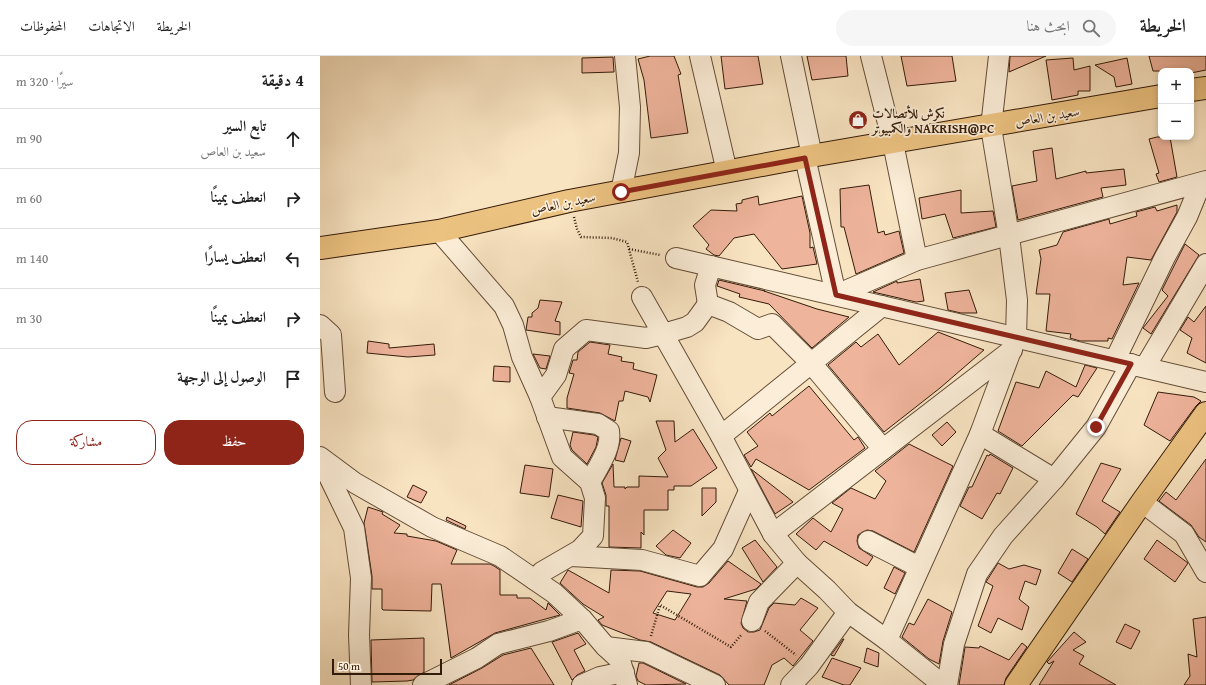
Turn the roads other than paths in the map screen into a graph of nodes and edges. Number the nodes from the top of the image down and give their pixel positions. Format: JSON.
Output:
{"nodes":[{"id":1,"x":625,"y":56,"type":"edge"},
{"id":2,"x":700,"y":56,"type":"edge"},
{"id":3,"x":791,"y":56,"type":"edge"},
{"id":4,"x":871,"y":56,"type":"edge"},
{"id":5,"x":999,"y":56,"type":"edge"},
{"id":6,"x":1206,"y":88,"type":"edge"},
{"id":7,"x":1194,"y":90,"type":"edge"},
{"id":8,"x":1158,"y":97,"type":"edge"},
{"id":9,"x":991,"y":126,"type":"junction"},
{"id":10,"x":893,"y":143,"type":"junction"},
{"id":11,"x":809,"y":157,"type":"junction"},
{"id":12,"x":727,"y":172,"type":"junction"},
{"id":13,"x":1203,"y":182,"type":"edge"},
{"id":14,"x":621,"y":192,"type":"junction"},
{"id":15,"x":439,"y":231,"type":"junction"},
{"id":16,"x":1009,"y":236,"type":"junction"},
{"id":17,"x":320,"y":248,"type":"edge"},
{"id":18,"x":676,"y":258,"type":"road end"},
{"id":19,"x":917,"y":260,"type":"junction"},
{"id":20,"x":1206,"y":264,"type":"edge"},
{"id":21,"x":711,"y":266,"type":"junction"},
{"id":22,"x":836,"y":295,"type":"junction"},
{"id":23,"x":642,"y":297,"type":"road end"},
{"id":24,"x":708,"y":304,"type":"junction"},
{"id":25,"x":882,"y":306,"type":"junction"},
{"id":26,"x":320,"y":325,"type":"edge"},
{"id":27,"x":663,"y":334,"type":"junction"},
{"id":28,"x":1014,"y":343,"type":"junction"},
{"id":29,"x":811,"y":363,"type":"junction"},
{"id":30,"x":1130,"y":364,"type":"junction"},
{"id":31,"x":1206,"y":382,"type":"edge"},
{"id":32,"x":334,"y":392,"type":"dead end"},
{"id":33,"x":540,"y":397,"type":"junction"},
{"id":34,"x":1206,"y":413,"type":"edge"},
{"id":35,"x":547,"y":417,"type":"junction"},
{"id":36,"x":980,"y":434,"type":"junction"},
{"id":37,"x":721,"y":436,"type":"junction"},
{"id":38,"x":883,"y":449,"type":"junction"},
{"id":39,"x":320,"y":458,"type":"edge"},
{"id":40,"x":1054,"y":479,"type":"junction"},
{"id":41,"x":590,"y":482,"type":"junction"},
{"id":42,"x":750,"y":491,"type":"junction"},
{"id":43,"x":1142,"y":502,"type":"junction"},
{"id":44,"x":773,"y":534,"type":"junction"},
{"id":45,"x":868,"y":541,"type":"dead end"},
{"id":46,"x":571,"y":556,"type":"junction"},
{"id":47,"x":797,"y":563,"type":"junction"},
{"id":48,"x":919,"y":567,"type":"junction"},
{"id":49,"x":1206,"y":572,"type":"edge"},
{"id":50,"x":535,"y":580,"type":"junction"},
{"id":51,"x":848,"y":612,"type":"junction"},
{"id":52,"x":582,"y":619,"type":"junction"},
{"id":53,"x":752,"y":621,"type":"road end"},
{"id":54,"x":887,"y":640,"type":"junction"},
{"id":55,"x":606,"y":647,"type":"junction"},
{"id":56,"x":626,"y":678,"type":"edge"},
{"id":57,"x":434,"y":682,"type":"edge"},
{"id":58,"x":361,"y":685,"type":"edge"},
{"id":59,"x":582,"y":685,"type":"edge"},
{"id":60,"x":715,"y":685,"type":"edge"},
{"id":61,"x":790,"y":685,"type":"edge"},
{"id":62,"x":943,"y":685,"type":"edge"},
{"id":63,"x":947,"y":685,"type":"edge"},
{"id":64,"x":1016,"y":685,"type":"edge"}],
"edges":[{"from":1,"to":14,"type":"street"},
{"from":2,"to":12,"type":"street"},
{"from":3,"to":11,"type":"street"},
{"from":4,"to":10,"type":"street"},
{"from":5,"to":9,"type":"street"},
{"from":6,"to":7,"type":"main road"},
{"from":8,"to":9,"type":"main road","name":"سعيد بن العاص"},
{"from":9,"to":10,"type":"main road","name":"سعيد بن العاص"},
{"from":9,"to":16,"type":"street"},
{"from":10,"to":11,"type":"main road","name":"سعيد بن العاص"},
{"from":10,"to":19,"type":"street"},
{"from":11,"to":12,"type":"main road","name":"سعيد بن العاص"},
{"from":11,"to":22,"type":"street"},
{"from":12,"to":14,"type":"main road","name":"سعيد بن العاص"},
{"from":13,"to":16,"type":"street"},
{"from":13,"to":30,"type":"street"},
{"from":14,"to":15,"type":"main road","name":"سعيد بن العاص"},
{"from":15,"to":17,"type":"main road","name":"سعيد بن العاص"},
{"from":15,"to":33,"type":"street"},
{"from":16,"to":19,"type":"street"},
{"from":16,"to":28,"type":"street"},
{"from":18,"to":21,"type":"street"},
{"from":19,"to":22,"type":"street"},
{"from":20,"to":30,"type":"street"},
{"from":21,"to":22,"type":"street"},
{"from":21,"to":24,"type":"street"},
{"from":22,"to":25,"type":"street"},
{"from":23,"to":27,"type":"street"},
{"from":24,"to":27,"type":"street"},
{"from":24,"to":29,"type":"street"},
{"from":25,"to":28,"type":"street"},
{"from":25,"to":29,"type":"street"},
{"from":26,"to":32,"type":"street"},
{"from":27,"to":33,"type":"street"},
{"from":27,"to":37,"type":"street"},
{"from":28,"to":30,"type":"street"},
{"from":28,"to":36,"type":"street"},
{"from":28,"to":38,"type":"street"},
{"from":29,"to":37,"type":"street"},
{"from":29,"to":38,"type":"street"},
{"from":30,"to":31,"type":"street"},
{"from":30,"to":40,"type":"street"},
{"from":33,"to":35,"type":"street"},
{"from":34,"to":43,"type":"main road"},
{"from":35,"to":41,"type":"street"},
{"from":35,"to":41,"type":"street"},
{"from":36,"to":40,"type":"street"},
{"from":36,"to":48,"type":"street"},
{"from":37,"to":42,"type":"street"},
{"from":38,"to":44,"type":"street"},
{"from":39,"to":50,"type":"street"},
{"from":39,"to":58,"type":"street"},
{"from":40,"to":63,"type":"street"},
{"from":41,"to":46,"type":"street"},
{"from":42,"to":44,"type":"street"},
{"from":42,"to":46,"type":"street"},
{"from":43,"to":49,"type":"street"},
{"from":43,"to":64,"type":"main road"},
{"from":44,"to":47,"type":"street"},
{"from":45,"to":48,"type":"street"},
{"from":46,"to":50,"type":"street"},
{"from":47,"to":51,"type":"street"},
{"from":47,"to":53,"type":"street"},
{"from":48,"to":54,"type":"street"},
{"from":50,"to":52,"type":"street"},
{"from":51,"to":54,"type":"street"},
{"from":51,"to":61,"type":"street"},
{"from":52,"to":55,"type":"street"},
{"from":52,"to":57,"type":"street"},
{"from":54,"to":62,"type":"street"},
{"from":55,"to":56,"type":"street"},
{"from":55,"to":60,"type":"street"},
{"from":56,"to":59,"type":"street"}]}
